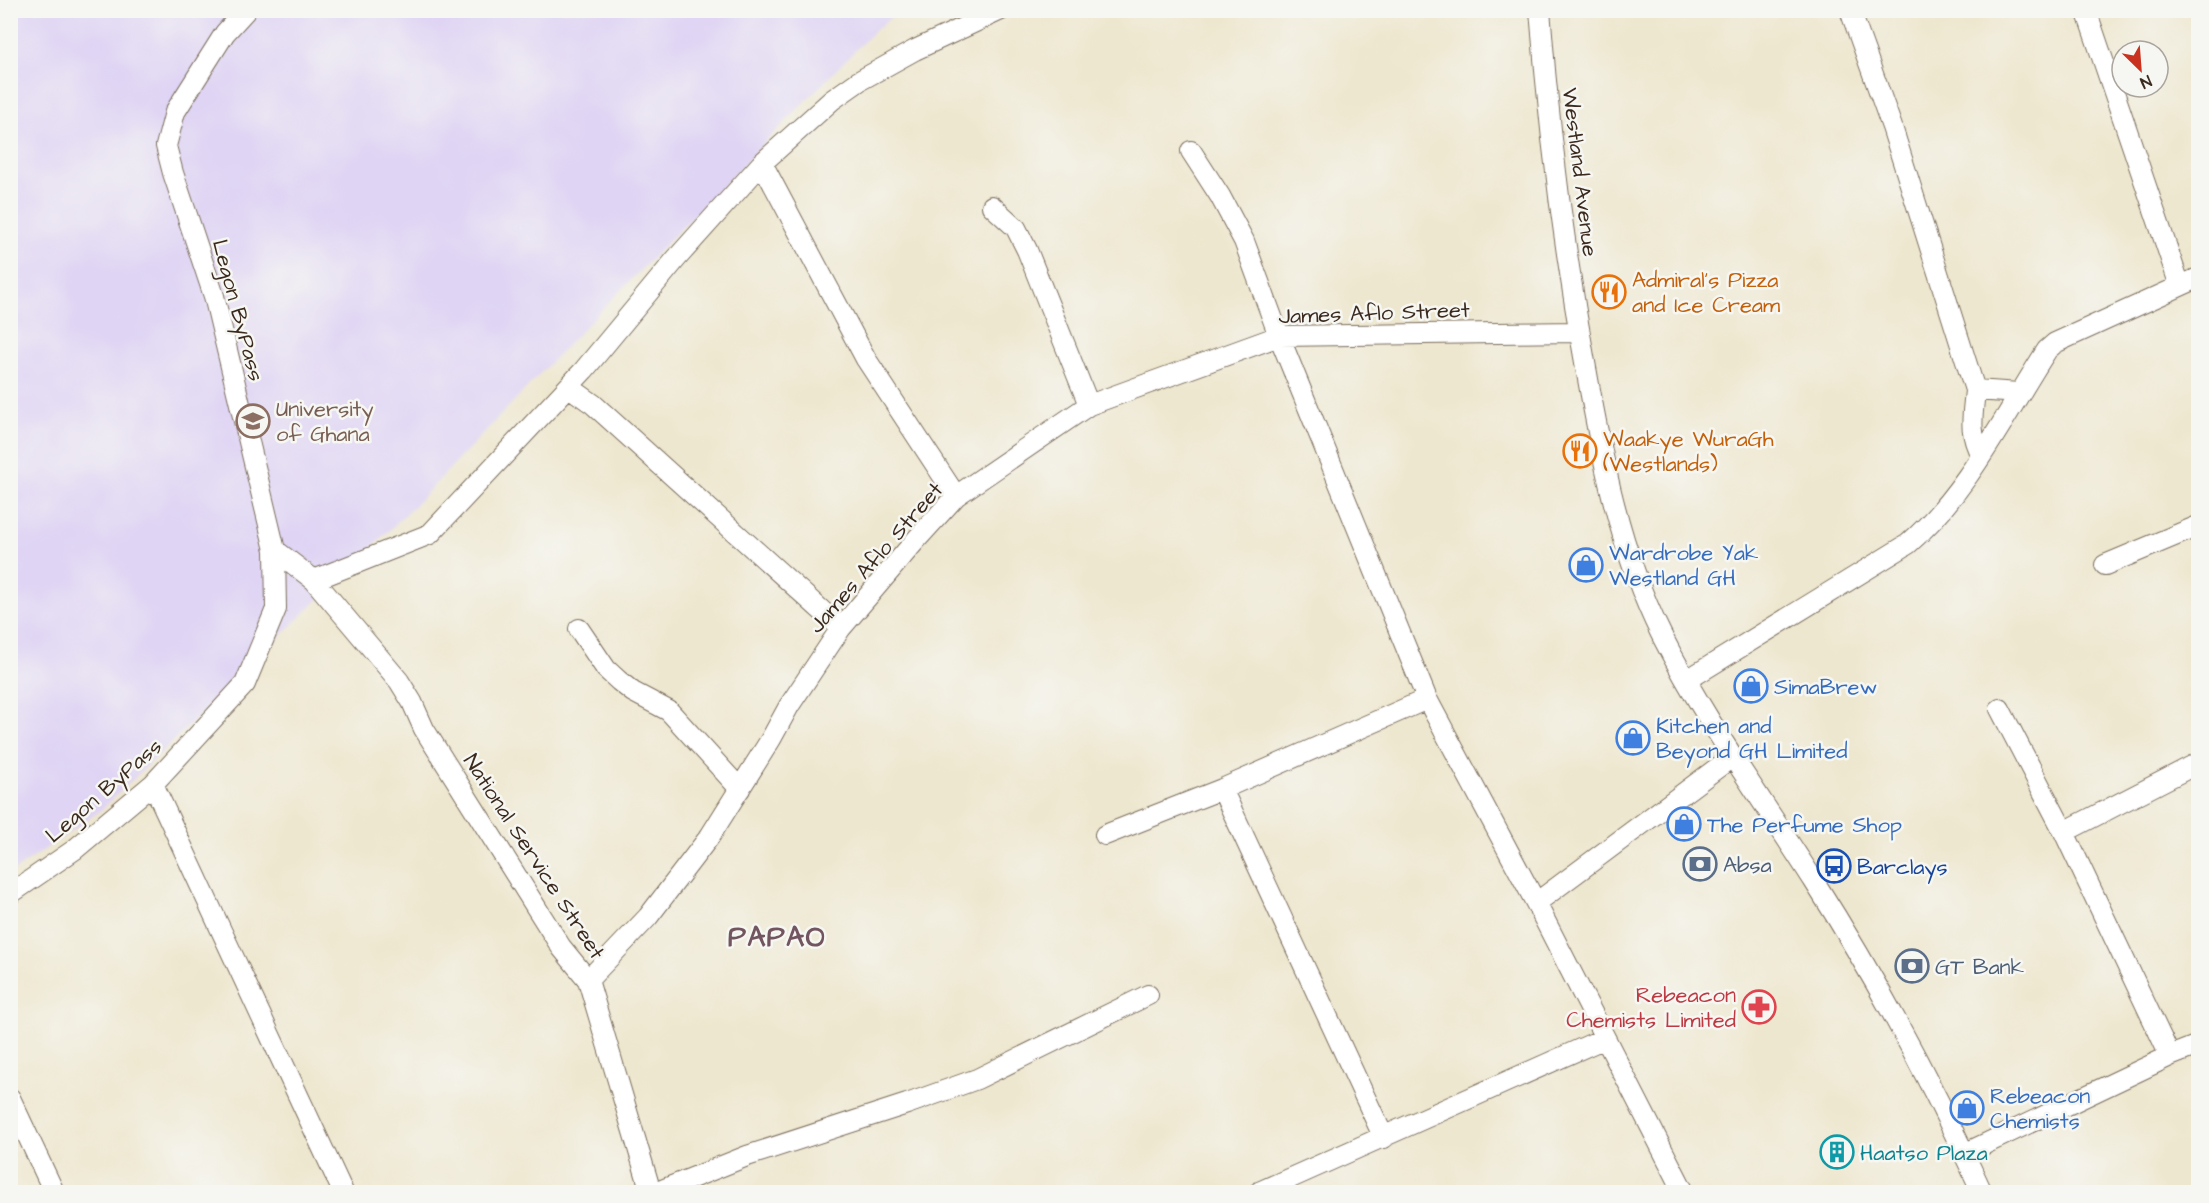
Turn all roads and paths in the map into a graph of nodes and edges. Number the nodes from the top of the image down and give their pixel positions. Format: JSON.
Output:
{"nodes":[{"id":1,"x":246,"y":10,"type":"edge"},
{"id":2,"x":1001,"y":10,"type":"edge"},
{"id":3,"x":1540,"y":10,"type":"edge"},
{"id":4,"x":1850,"y":10,"type":"edge"},
{"id":5,"x":2086,"y":10,"type":"edge"},
{"id":6,"x":1191,"y":151,"type":"dead end"},
{"id":7,"x":762,"y":163,"type":"junction"},
{"id":8,"x":992,"y":206,"type":"dead end"},
{"id":9,"x":2199,"y":278,"type":"edge"},
{"id":10,"x":2180,"y":286,"type":"junction"},
{"id":11,"x":1579,"y":332,"type":"junction"},
{"id":12,"x":1279,"y":336,"type":"junction"},
{"id":13,"x":569,"y":387,"type":"junction"},
{"id":14,"x":1976,"y":390,"type":"junction"},
{"id":15,"x":2019,"y":393,"type":"junction"},
{"id":16,"x":1089,"y":405,"type":"junction"},
{"id":17,"x":1981,"y":455,"type":"junction"},
{"id":18,"x":956,"y":496,"type":"junction"},
{"id":19,"x":2199,"y":526,"type":"edge"},
{"id":20,"x":275,"y":549,"type":"junction"},
{"id":21,"x":2105,"y":565,"type":"dead end"},
{"id":22,"x":314,"y":580,"type":"junction"},
{"id":23,"x":841,"y":628,"type":"junction"},
{"id":24,"x":579,"y":629,"type":"dead end"},
{"id":25,"x":1687,"y":680,"type":"junction"},
{"id":26,"x":1427,"y":699,"type":"junction"},
{"id":27,"x":2000,"y":709,"type":"dead end"},
{"id":28,"x":1732,"y":757,"type":"junction"},
{"id":29,"x":2199,"y":763,"type":"edge"},
{"id":30,"x":153,"y":784,"type":"junction"},
{"id":31,"x":740,"y":789,"type":"junction"},
{"id":32,"x":1222,"y":789,"type":"junction"},
{"id":33,"x":2064,"y":832,"type":"junction"},
{"id":34,"x":1105,"y":835,"type":"dead end"},
{"id":35,"x":10,"y":894,"type":"edge"},
{"id":36,"x":1536,"y":903,"type":"junction"},
{"id":37,"x":588,"y":980,"type":"junction"},
{"id":38,"x":1148,"y":995,"type":"dead end"},
{"id":39,"x":1605,"y":1038,"type":"junction"},
{"id":40,"x":2199,"y":1045,"type":"edge"},
{"id":41,"x":2170,"y":1056,"type":"junction"},
{"id":42,"x":10,"y":1098,"type":"edge"},
{"id":43,"x":1384,"y":1138,"type":"junction"},
{"id":44,"x":1964,"y":1154,"type":"junction"},
{"id":45,"x":54,"y":1192,"type":"edge"},
{"id":46,"x":344,"y":1192,"type":"edge"},
{"id":47,"x":651,"y":1192,"type":"edge"},
{"id":48,"x":657,"y":1192,"type":"edge"},
{"id":49,"x":1259,"y":1192,"type":"edge"},
{"id":50,"x":1684,"y":1192,"type":"edge"},
{"id":51,"x":1982,"y":1192,"type":"edge"}],
"edges":[{"from":1,"to":20,"type":"street","name":"Legon ByPass"},
{"from":2,"to":7,"type":"street"},
{"from":3,"to":11,"type":"street","name":"Westland Avenue"},
{"from":4,"to":14,"type":"street"},
{"from":5,"to":10,"type":"street"},
{"from":6,"to":12,"type":"street"},
{"from":7,"to":13,"type":"street"},
{"from":7,"to":18,"type":"street"},
{"from":8,"to":16,"type":"street"},
{"from":9,"to":10,"type":"street"},
{"from":10,"to":15,"type":"street"},
{"from":11,"to":12,"type":"street","name":"James Aflo Street"},
{"from":11,"to":25,"type":"street","name":"Westland Avenue"},
{"from":12,"to":16,"type":"street","name":"James Aflo Street"},
{"from":12,"to":26,"type":"street"},
{"from":13,"to":22,"type":"street"},
{"from":13,"to":23,"type":"street"},
{"from":14,"to":15,"type":"street"},
{"from":14,"to":17,"type":"street"},
{"from":15,"to":17,"type":"street"},
{"from":16,"to":18,"type":"street","name":"James Aflo Street"},
{"from":17,"to":25,"type":"street"},
{"from":18,"to":23,"type":"street","name":"James Aflo Street"},
{"from":19,"to":21,"type":"street"},
{"from":20,"to":22,"type":"street","name":"National Service Street"},
{"from":20,"to":30,"type":"street","name":"Legon ByPass"},
{"from":22,"to":37,"type":"street","name":"National Service Street"},
{"from":23,"to":31,"type":"street","name":"James Aflo Street"},
{"from":24,"to":31,"type":"street"},
{"from":25,"to":28,"type":"street","name":"Westland Avenue"},
{"from":26,"to":32,"type":"street"},
{"from":26,"to":36,"type":"street"},
{"from":27,"to":33,"type":"street"},
{"from":28,"to":36,"type":"street"},
{"from":28,"to":44,"type":"street","name":"Westland Avenue"},
{"from":29,"to":33,"type":"street"},
{"from":30,"to":35,"type":"street","name":"Legon ByPass"},
{"from":30,"to":46,"type":"street"},
{"from":31,"to":37,"type":"street","name":"James Aflo Street"},
{"from":32,"to":34,"type":"street"},
{"from":32,"to":43,"type":"street"},
{"from":33,"to":41,"type":"street"},
{"from":36,"to":39,"type":"street"},
{"from":37,"to":47,"type":"street","name":"National Service Street"},
{"from":38,"to":48,"type":"street"},
{"from":39,"to":43,"type":"street"},
{"from":39,"to":50,"type":"street"},
{"from":40,"to":41,"type":"street"},
{"from":41,"to":44,"type":"street"},
{"from":42,"to":45,"type":"street"},
{"from":43,"to":49,"type":"street"},
{"from":44,"to":51,"type":"street","name":"Westland Avenue"}]}
